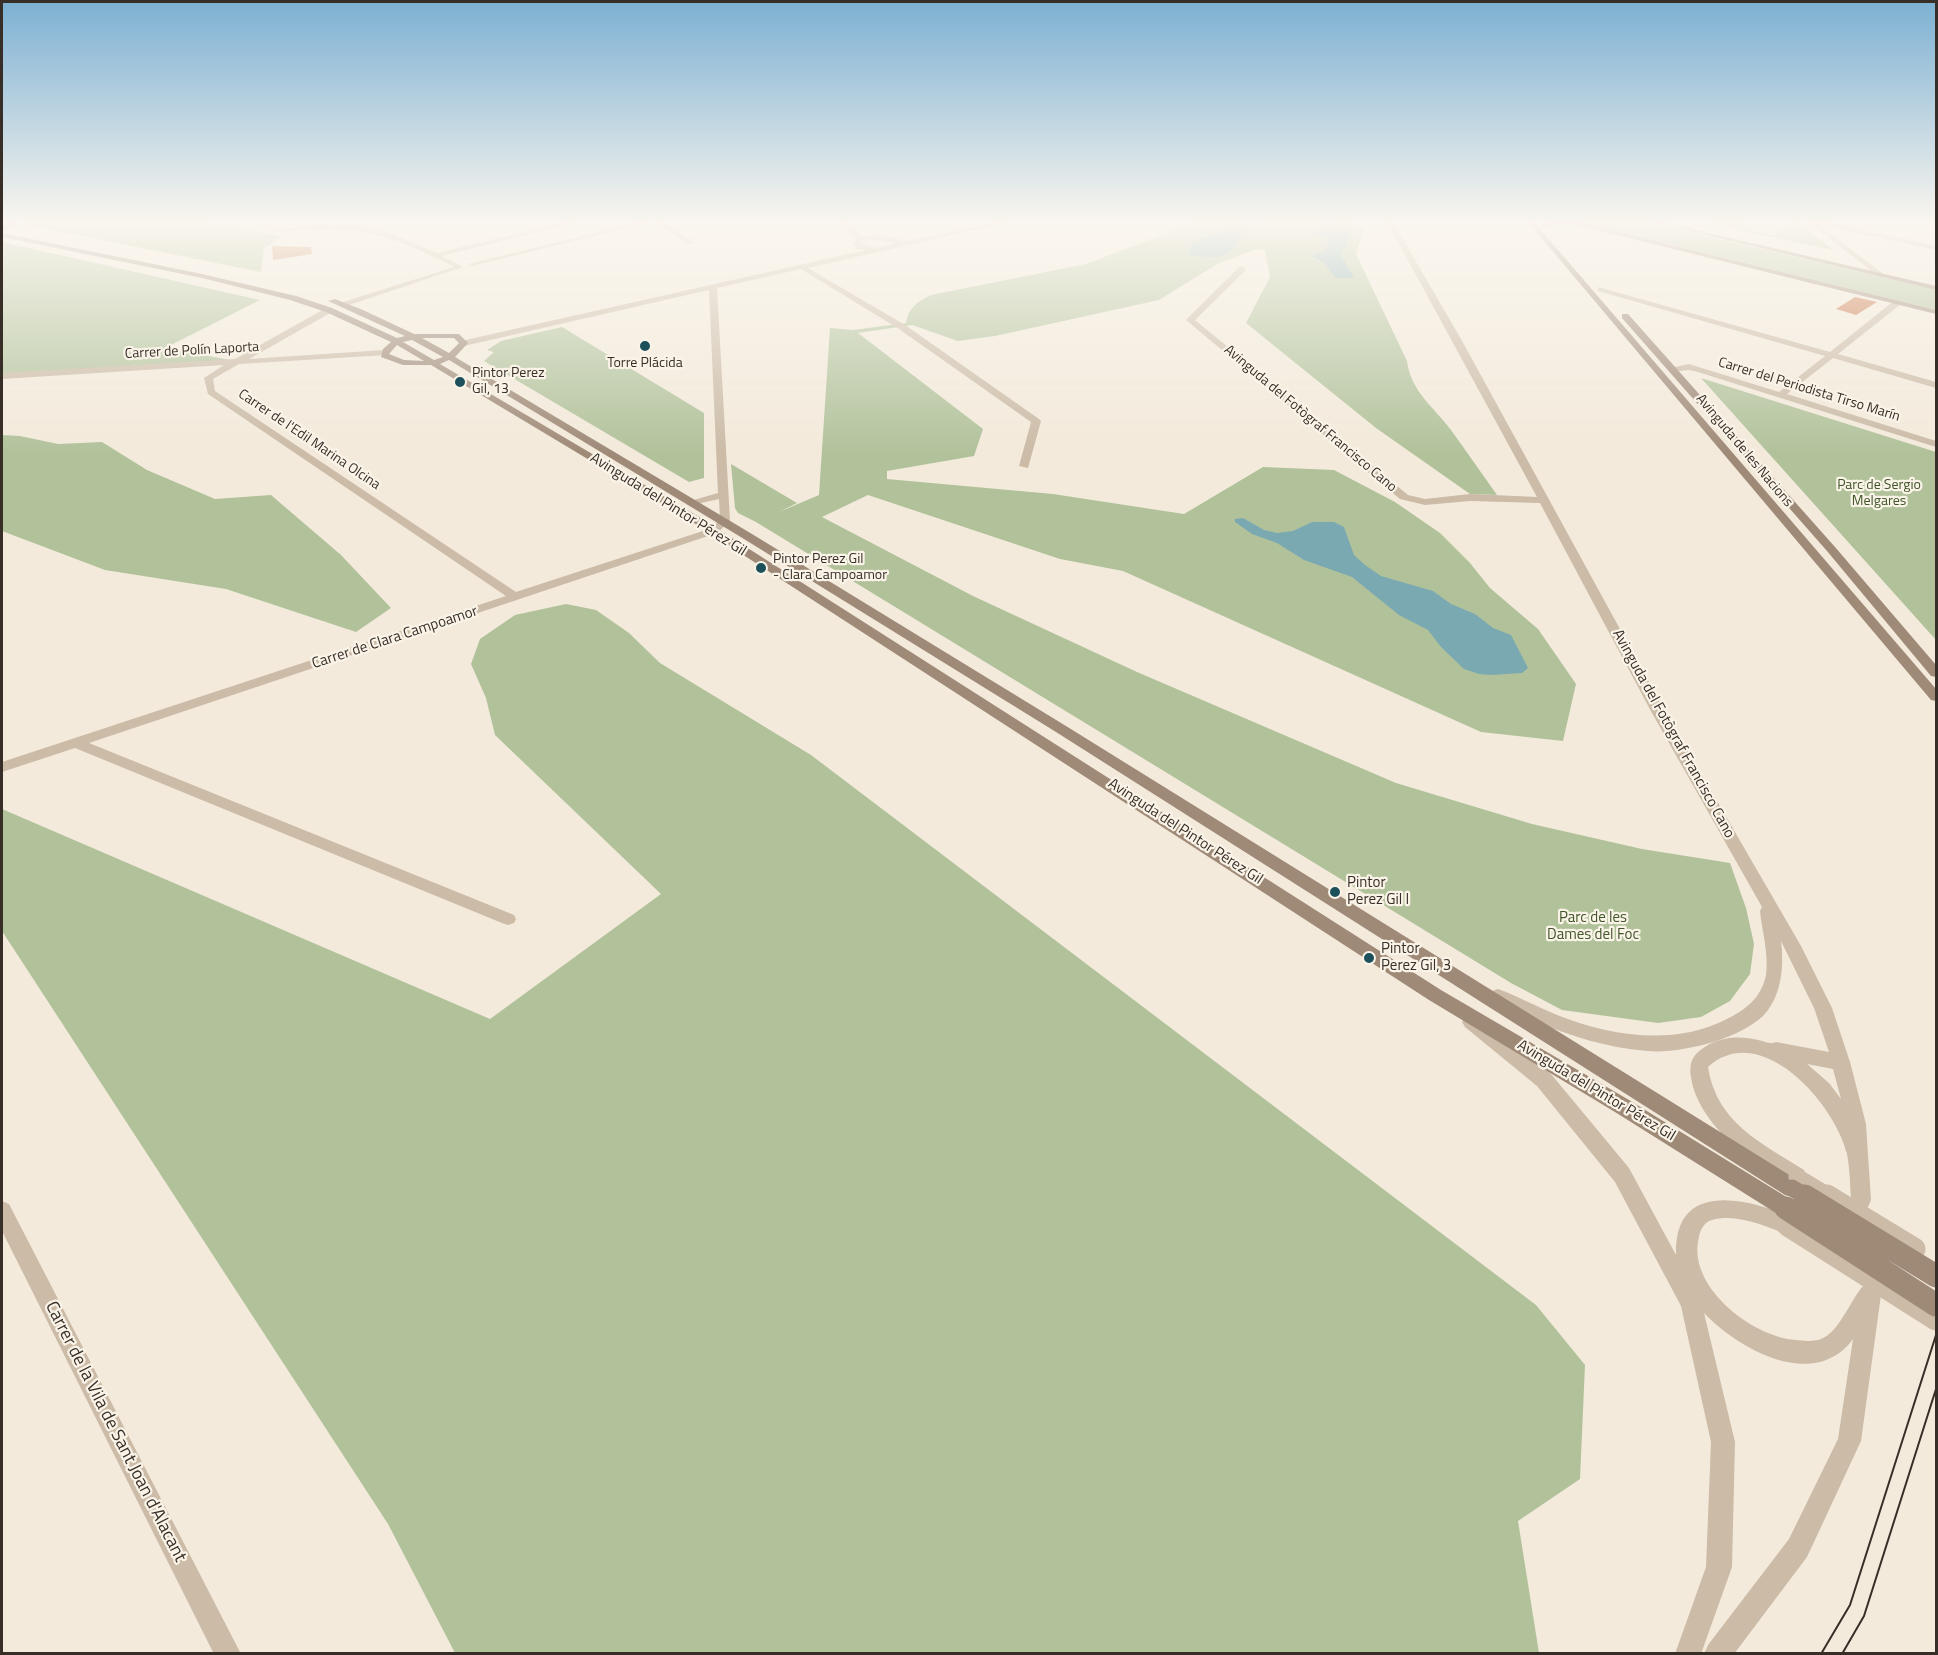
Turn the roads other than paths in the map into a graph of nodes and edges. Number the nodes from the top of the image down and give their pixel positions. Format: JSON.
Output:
{"nodes":[{"id":1,"x":292,"y":299,"type":"edge"},
{"id":2,"x":323,"y":299,"type":"edge"},
{"id":3,"x":360,"y":299,"type":"edge"},
{"id":4,"x":659,"y":299,"type":"edge"},
{"id":5,"x":714,"y":299,"type":"edge"},
{"id":6,"x":856,"y":299,"type":"edge"},
{"id":7,"x":1211,"y":299,"type":"edge"},
{"id":8,"x":1434,"y":299,"type":"edge"},
{"id":9,"x":1597,"y":299,"type":"edge"},
{"id":10,"x":1610,"y":299,"type":"edge"},
{"id":11,"x":1637,"y":299,"type":"edge"},
{"id":12,"x":1887,"y":299,"type":"edge"},
{"id":13,"x":1898,"y":302,"type":"junction"},
{"id":14,"x":343,"y":305,"type":"junction"},
{"id":15,"x":329,"y":310,"type":"junction"},
{"id":16,"x":1936,"y":312,"type":"edge"},
{"id":17,"x":411,"y":337,"type":"junction"},
{"id":18,"x":396,"y":341,"type":"junction"},
{"id":19,"x":464,"y":343,"type":"junction"},
{"id":20,"x":386,"y":350,"type":"junction"},
{"id":21,"x":1833,"y":355,"type":"junction"},
{"id":22,"x":245,"y":356,"type":"junction"},
{"id":23,"x":448,"y":358,"type":"junction"},
{"id":24,"x":432,"y":362,"type":"junction"},
{"id":25,"x":232,"y":363,"type":"junction"},
{"id":26,"x":1673,"y":370,"type":"junction"},
{"id":27,"x":2,"y":376,"type":"edge"},
{"id":28,"x":1936,"y":385,"type":"edge"},
{"id":29,"x":1782,"y":394,"type":"junction"},
{"id":30,"x":1936,"y":444,"type":"edge"},
{"id":31,"x":1024,"y":466,"type":"dead end"},
{"id":32,"x":723,"y":495,"type":"junction"},
{"id":33,"x":1544,"y":500,"type":"junction"},
{"id":34,"x":692,"y":502,"type":"junction"},
{"id":35,"x":724,"y":521,"type":"junction"},
{"id":36,"x":713,"y":531,"type":"junction"},
{"id":37,"x":517,"y":598,"type":"junction"},
{"id":38,"x":1936,"y":673,"type":"edge"},
{"id":39,"x":1936,"y":698,"type":"edge"},
{"id":40,"x":76,"y":743,"type":"junction"},
{"id":41,"x":2,"y":767,"type":"edge"},
{"id":42,"x":1767,"y":905,"type":"junction"},
{"id":43,"x":508,"y":919,"type":"dead end"},
{"id":44,"x":1445,"y":968,"type":"junction"},
{"id":45,"x":1435,"y":994,"type":"junction"},
{"id":46,"x":1767,"y":1049,"type":"junction"},
{"id":47,"x":1841,"y":1062,"type":"junction"},
{"id":48,"x":1738,"y":1138,"type":"joint"},
{"id":49,"x":1856,"y":1151,"type":"junction"},
{"id":50,"x":1795,"y":1182,"type":"junction"},
{"id":51,"x":1862,"y":1200,"type":"dead end"},
{"id":52,"x":2,"y":1211,"type":"edge"},
{"id":53,"x":1787,"y":1216,"type":"junction"},
{"id":54,"x":1936,"y":1263,"type":"edge"},
{"id":55,"x":1936,"y":1276,"type":"edge"},
{"id":56,"x":1936,"y":1305,"type":"edge"},
{"id":57,"x":1936,"y":1318,"type":"edge"},
{"id":58,"x":228,"y":1653,"type":"edge"},
{"id":59,"x":1688,"y":1653,"type":"edge"},
{"id":60,"x":1717,"y":1653,"type":"edge"}],
"edges":[{"from":1,"to":15,"type":"main road","name":"Avinguda del Pintor Pérez Gil"},
{"from":2,"to":14,"type":"main road","name":"Avinguda del Pintor Pérez Gil"},
{"from":3,"to":14,"type":"street"},
{"from":4,"to":19,"type":"street"},
{"from":5,"to":32,"type":"street"},
{"from":6,"to":31,"type":"street"},
{"from":7,"to":33,"type":"street","name":"Avinguda del Fotògraf Francisco Cano"},
{"from":8,"to":33,"type":"street","name":"Avinguda del Fotògraf Francisco Cano"},
{"from":9,"to":39,"type":"main road","name":"Avinguda de les Nacions"},
{"from":10,"to":26,"type":"main road","name":"Avinguda de les Nacions"},
{"from":11,"to":21,"type":"street"},
{"from":12,"to":13,"type":"main road"},
{"from":13,"to":16,"type":"main road"},
{"from":13,"to":21,"type":"street"},
{"from":14,"to":17,"type":"main road","name":"Avinguda del Pintor Pérez Gil"},
{"from":15,"to":18,"type":"main road","name":"Avinguda del Pintor Pérez Gil"},
{"from":15,"to":22,"type":"street","name":"Carrer de l'Edil Marina Olcina"},
{"from":17,"to":18,"type":"main road","name":"Avinguda del Pintor Pérez Gil"},
{"from":17,"to":19,"type":"main road","name":"Avinguda del Pintor Pérez Gil"},
{"from":17,"to":23,"type":"main road","name":"Avinguda del Pintor Pérez Gil"},
{"from":18,"to":20,"type":"main road","name":"Avinguda del Pintor Pérez Gil"},
{"from":18,"to":24,"type":"main road","name":"Avinguda del Pintor Pérez Gil"},
{"from":19,"to":23,"type":"main road"},
{"from":20,"to":22,"type":"street","name":"Carrer de Polín Laporta"},
{"from":20,"to":24,"type":"main road"},
{"from":20,"to":25,"type":"street","name":"Carrer de Polín Laporta"},
{"from":21,"to":28,"type":"street"},
{"from":21,"to":29,"type":"street"},
{"from":22,"to":25,"type":"street","name":"Carrer de l'Edil Marina Olcina"},
{"from":23,"to":24,"type":"main road"},
{"from":23,"to":34,"type":"main road","name":"Avinguda del Pintor Pérez Gil"},
{"from":24,"to":36,"type":"main road","name":"Avinguda del Pintor Pérez Gil"},
{"from":25,"to":27,"type":"street","name":"Carrer de Polín Laporta"},
{"from":25,"to":37,"type":"street","name":"Carrer de l'Edil Marina Olcina"},
{"from":26,"to":29,"type":"street","name":"Carrer del Periodista Tirso Marín"},
{"from":26,"to":38,"type":"main road","name":"Avinguda de les Nacions"},
{"from":29,"to":30,"type":"street","name":"Carrer del Periodista Tirso Marín"},
{"from":32,"to":34,"type":"street"},
{"from":32,"to":35,"type":"street"},
{"from":33,"to":42,"type":"street","name":"Avinguda del Fotògraf Francisco Cano"},
{"from":34,"to":35,"type":"main road","name":"Avinguda del Pintor Pérez Gil"},
{"from":35,"to":36,"type":"street"},
{"from":35,"to":44,"type":"main road","name":"Avinguda del Pintor Pérez Gil"},
{"from":36,"to":37,"type":"street","name":"Carrer de Clara Campoamor"},
{"from":36,"to":45,"type":"main road","name":"Avinguda del Pintor Pérez Gil"},
{"from":37,"to":40,"type":"street","name":"Carrer de Clara Campoamor"},
{"from":40,"to":41,"type":"street","name":"Carrer de Clara Campoamor"},
{"from":40,"to":43,"type":"street"},
{"from":42,"to":44,"type":"street","name":"Avinguda del Fotògraf Francisco Cano"},
{"from":42,"to":47,"type":"street","name":"Avinguda del Fotògraf Francisco Cano"},
{"from":44,"to":50,"type":"main road","name":"Avinguda del Pintor Pérez Gil"},
{"from":45,"to":53,"type":"main road","name":"Avinguda del Pintor Pérez Gil"},
{"from":45,"to":59,"type":"street"},
{"from":46,"to":47,"type":"street","name":"Avinguda del Fotògraf Francisco Cano"},
{"from":46,"to":48,"type":"street","name":"Avinguda del Fotògraf Francisco Cano"},
{"from":46,"to":49,"type":"street","name":"Avinguda del Fotògraf Francisco Cano"},
{"from":47,"to":49,"type":"street","name":"Avinguda del Fotògraf Francisco Cano"},
{"from":48,"to":50,"type":"street","name":"Avinguda del Pintor Pérez Gil"},
{"from":49,"to":51,"type":"street","name":"Avinguda del Fotògraf Francisco Cano"},
{"from":50,"to":54,"type":"street","name":"Avinguda del Pintor Pérez Gil","bridge":true},
{"from":50,"to":55,"type":"main road","name":"Avinguda del Pintor Pérez Gil","bridge":true},
{"from":52,"to":58,"type":"street","name":"Carrer de la Vila de Sant Joan d'Alacant"},
{"from":53,"to":56,"type":"main road","name":"Avinguda del Pintor Pérez Gil","bridge":true},
{"from":53,"to":57,"type":"street","name":"Avinguda del Pintor Pérez Gil","bridge":true},
{"from":53,"to":60,"type":"street"}]}
